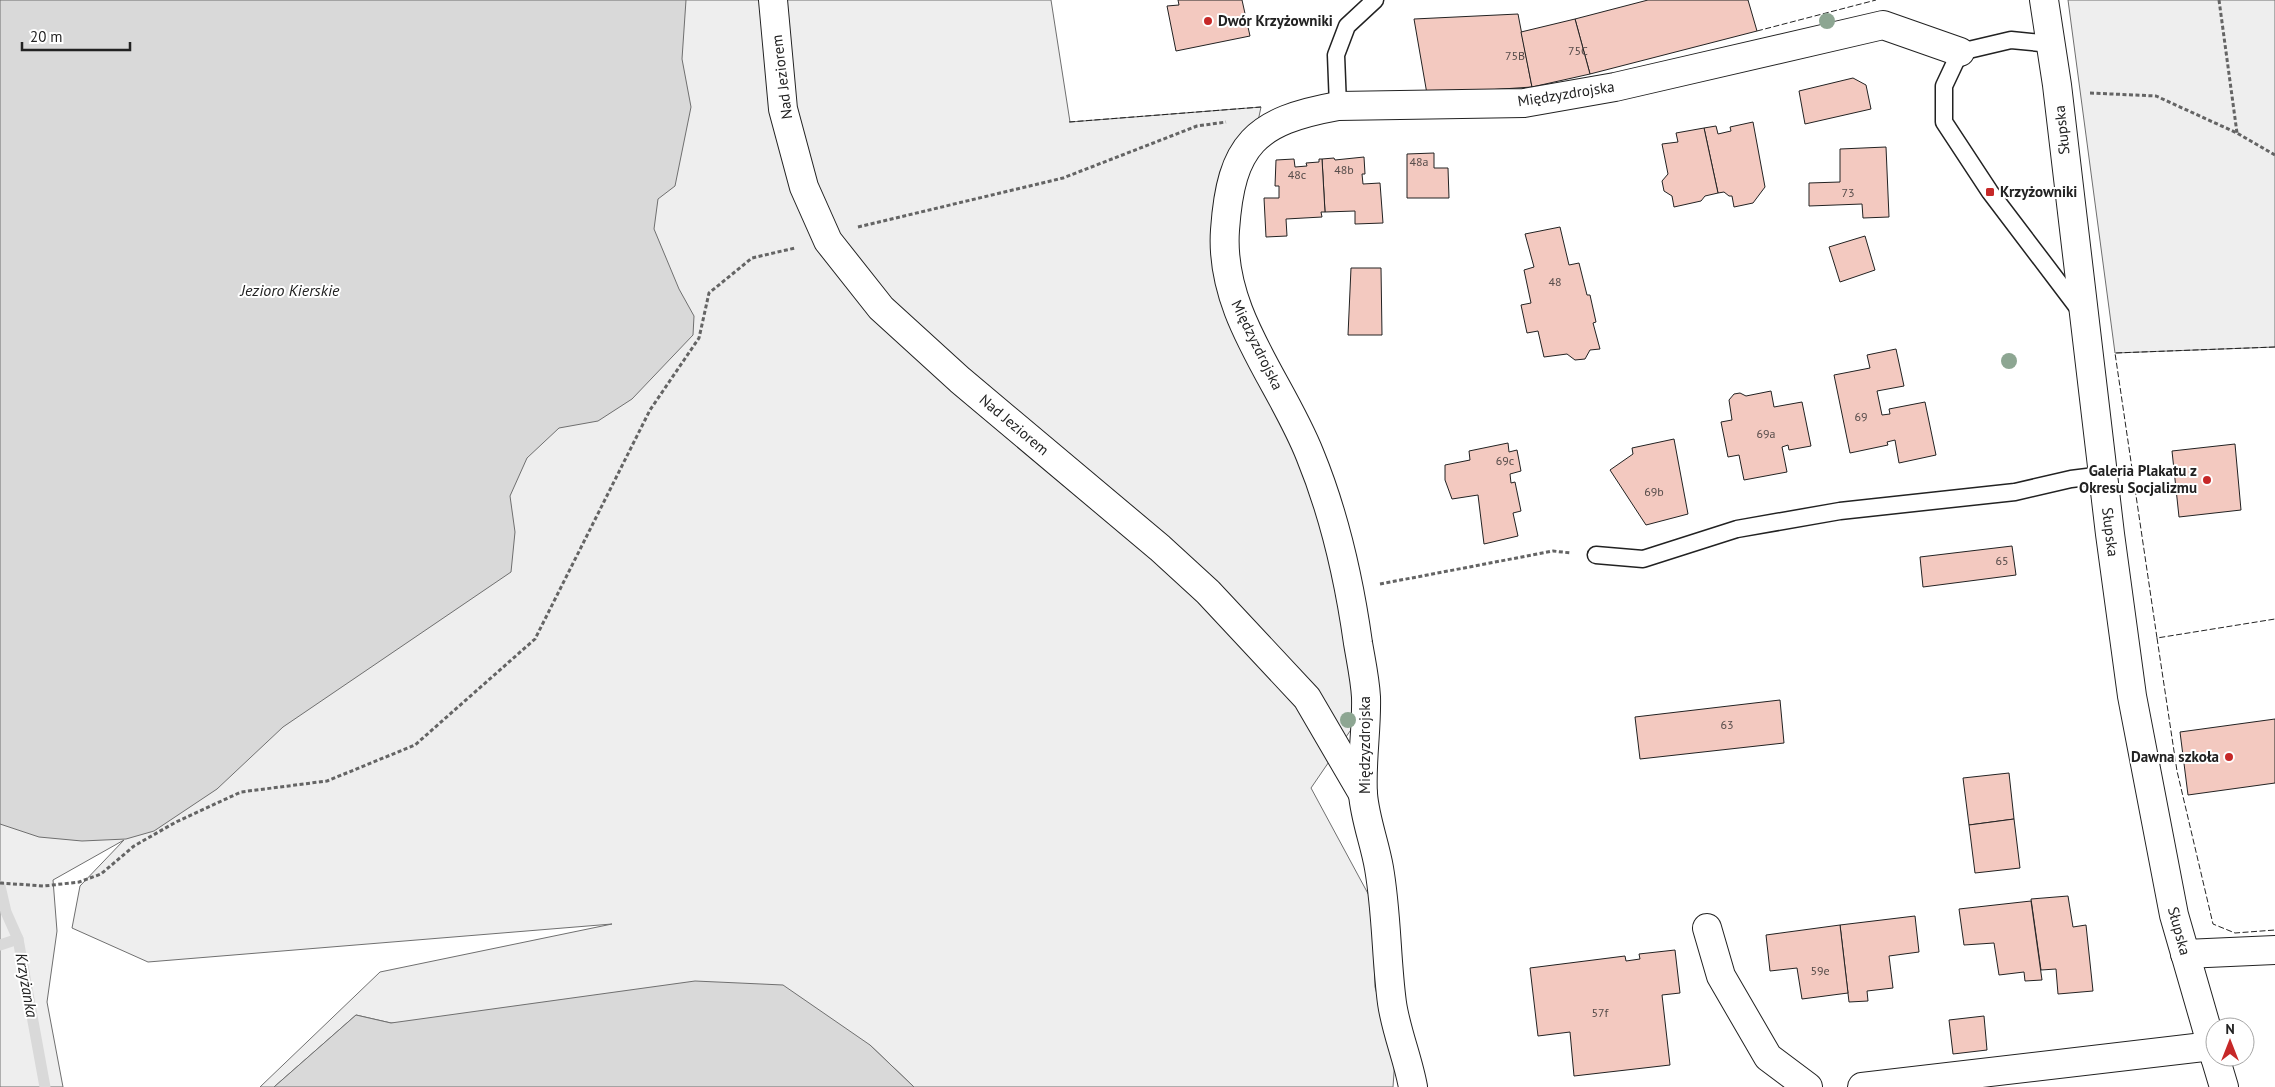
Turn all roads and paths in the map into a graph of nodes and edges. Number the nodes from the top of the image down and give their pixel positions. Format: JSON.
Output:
{"nodes":[{"id":1,"x":773,"y":0,"type":"edge"},
{"id":2,"x":1375,"y":0,"type":"edge"},
{"id":3,"x":2044,"y":0,"type":"edge"},
{"id":4,"x":2219,"y":0,"type":"edge"},
{"id":5,"x":2051,"y":44,"type":"junction"},
{"id":6,"x":1960,"y":52,"type":"junction"},
{"id":7,"x":2058,"y":92,"type":"junction"},
{"id":8,"x":1338,"y":106,"type":"junction"},
{"id":9,"x":1197,"y":126,"type":"dead end"},
{"id":10,"x":2237,"y":133,"type":"junction"},
{"id":11,"x":2275,"y":155,"type":"edge"},
{"id":12,"x":828,"y":240,"type":"junction"},
{"id":13,"x":2083,"y":315,"type":"junction"},
{"id":14,"x":2103,"y":475,"type":"junction"},
{"id":15,"x":1596,"y":555,"type":"joint"},
{"id":16,"x":1375,"y":585,"type":"dead end"},
{"id":17,"x":1363,"y":794,"type":"junction"},
{"id":18,"x":0,"y":883,"type":"edge"},
{"id":19,"x":1707,"y":928,"type":"dead end"},
{"id":20,"x":2275,"y":950,"type":"edge"},
{"id":21,"x":2185,"y":954,"type":"junction"},
{"id":22,"x":2205,"y":1022,"type":"edge"},
{"id":23,"x":2205,"y":1054,"type":"edge"},
{"id":24,"x":2218,"y":1067,"type":"edge"},
{"id":25,"x":1414,"y":1087,"type":"edge"},
{"id":26,"x":1808,"y":1087,"type":"edge"},
{"id":27,"x":1862,"y":1087,"type":"edge"},
{"id":28,"x":2224,"y":1087,"type":"edge"}],
"edges":[{"from":1,"to":12,"type":"street","name":"Nad Jeziorem"},
{"from":2,"to":8,"type":"lane"},
{"from":3,"to":5,"type":"street","name":"Słupska"},
{"from":4,"to":10,"type":"path"},
{"from":5,"to":6,"type":"lane"},
{"from":5,"to":7,"type":"street","name":"Słupska"},
{"from":6,"to":8,"type":"street","name":"Międzyzdrojska"},
{"from":6,"to":13,"type":"lane"},
{"from":7,"to":10,"type":"path"},
{"from":7,"to":13,"type":"street","name":"Słupska"},
{"from":8,"to":17,"type":"street","name":"Międzyzdrojska"},
{"from":9,"to":12,"type":"path"},
{"from":10,"to":11,"type":"path"},
{"from":12,"to":17,"type":"street","name":"Nad Jeziorem"},
{"from":12,"to":18,"type":"path"},
{"from":13,"to":14,"type":"street","name":"Słupska"},
{"from":14,"to":15,"type":"lane"},
{"from":14,"to":21,"type":"street","name":"Słupska"},
{"from":15,"to":16,"type":"path"},
{"from":17,"to":25,"type":"street","name":"Międzyzdrojska"},
{"from":19,"to":26,"type":"street"},
{"from":20,"to":21,"type":"street"},
{"from":21,"to":22,"type":"street","name":"Słupska"},
{"from":23,"to":27,"type":"street"},
{"from":24,"to":28,"type":"street","name":"Słupska"}]}
